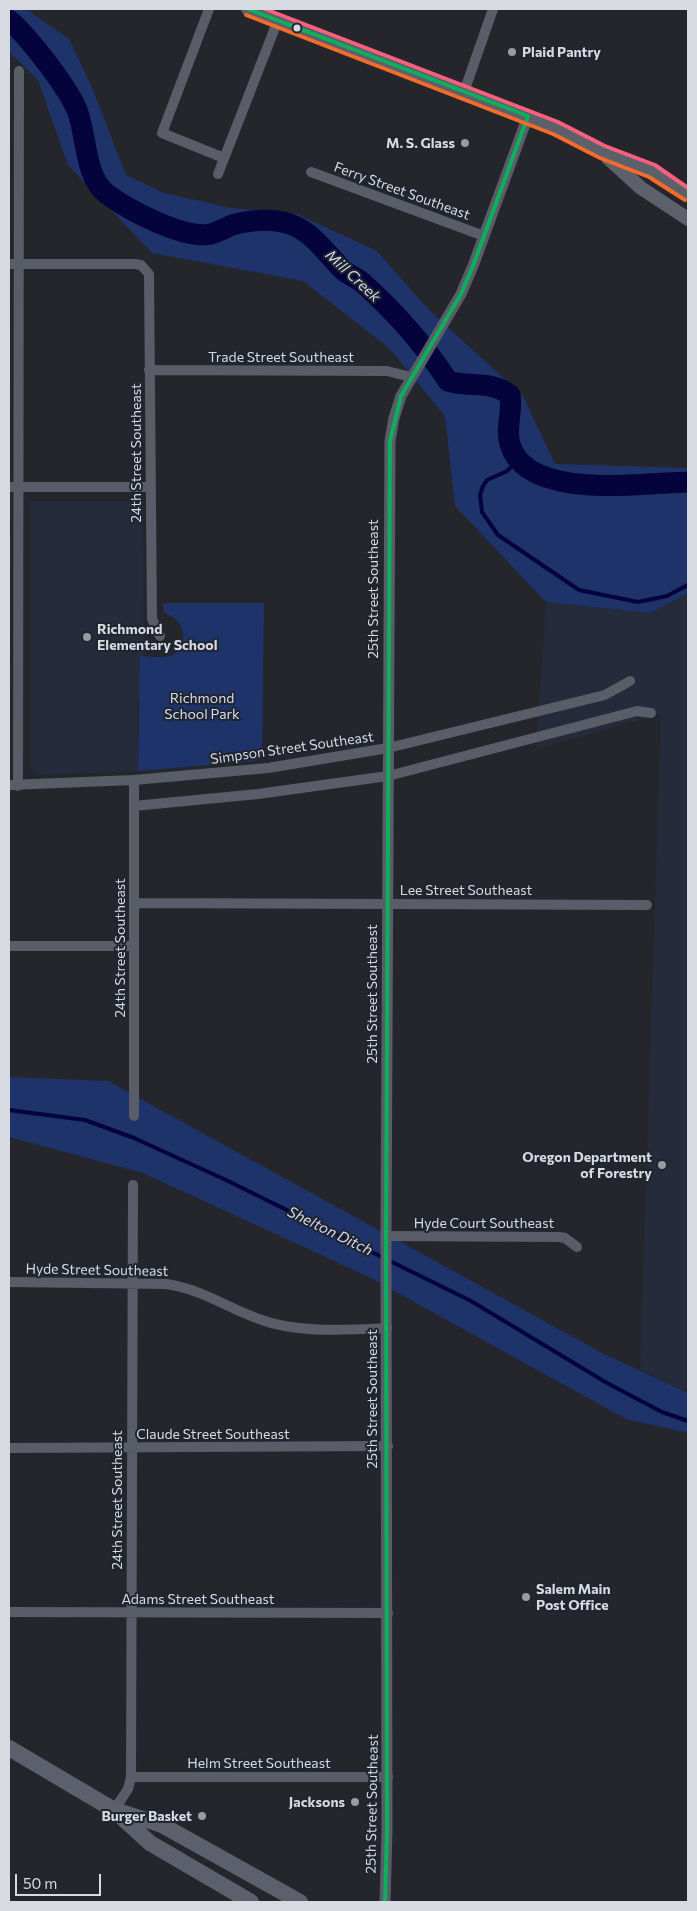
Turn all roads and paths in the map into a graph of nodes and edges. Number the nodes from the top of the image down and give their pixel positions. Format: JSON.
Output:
{"nodes":[{"id":1,"x":209,"y":9,"type":"edge"},
{"id":2,"x":248,"y":9,"type":"edge"},
{"id":3,"x":493,"y":9,"type":"edge"},
{"id":4,"x":278,"y":20,"type":"junction"},
{"id":5,"x":19,"y":71,"type":"dead end"},
{"id":6,"x":464,"y":92,"type":"junction"},
{"id":7,"x":528,"y":116,"type":"junction"},
{"id":8,"x":602,"y":152,"type":"junction"},
{"id":9,"x":224,"y":158,"type":"junction"},
{"id":10,"x":311,"y":172,"type":"dead end"},
{"id":11,"x":218,"y":174,"type":"dead end"},
{"id":12,"x":688,"y":195,"type":"edge"},
{"id":13,"x":688,"y":219,"type":"edge"},
{"id":14,"x":484,"y":236,"type":"junction"},
{"id":15,"x":9,"y":264,"type":"edge"},
{"id":16,"x":20,"y":264,"type":"junction"},
{"id":17,"x":149,"y":370,"type":"junction"},
{"id":18,"x":411,"y":377,"type":"junction"},
{"id":19,"x":9,"y":486,"type":"edge"},
{"id":20,"x":20,"y":487,"type":"junction"},
{"id":21,"x":150,"y":487,"type":"junction"},
{"id":22,"x":160,"y":636,"type":"dead end"},
{"id":23,"x":630,"y":681,"type":"dead end"},
{"id":24,"x":651,"y":713,"type":"dead end"},
{"id":25,"x":388,"y":748,"type":"junction"},
{"id":26,"x":388,"y":776,"type":"junction"},
{"id":27,"x":134,"y":780,"type":"junction"},
{"id":28,"x":13,"y":785,"type":"edge"},
{"id":29,"x":134,"y":806,"type":"junction"},
{"id":30,"x":134,"y":903,"type":"junction"},
{"id":31,"x":388,"y":903,"type":"junction"},
{"id":32,"x":647,"y":904,"type":"dead end"},
{"id":33,"x":9,"y":946,"type":"edge"},
{"id":34,"x":134,"y":946,"type":"junction"},
{"id":35,"x":134,"y":1116,"type":"dead end"},
{"id":36,"x":133,"y":1185,"type":"dead end"},
{"id":37,"x":386,"y":1236,"type":"junction"},
{"id":38,"x":577,"y":1248,"type":"dead end"},
{"id":39,"x":9,"y":1282,"type":"edge"},
{"id":40,"x":131,"y":1282,"type":"junction"},
{"id":41,"x":387,"y":1328,"type":"junction"},
{"id":42,"x":388,"y":1446,"type":"junction"},
{"id":43,"x":9,"y":1448,"type":"edge"},
{"id":44,"x":131,"y":1448,"type":"junction"},
{"id":45,"x":9,"y":1612,"type":"edge"},
{"id":46,"x":131,"y":1613,"type":"junction"},
{"id":47,"x":388,"y":1613,"type":"junction"},
{"id":48,"x":9,"y":1748,"type":"edge"},
{"id":49,"x":131,"y":1777,"type":"junction"},
{"id":50,"x":388,"y":1777,"type":"junction"},
{"id":51,"x":114,"y":1810,"type":"junction"},
{"id":52,"x":251,"y":1902,"type":"edge"},
{"id":53,"x":300,"y":1902,"type":"edge"},
{"id":54,"x":385,"y":1902,"type":"edge"}],
"edges":[{"from":1,"to":9,"type":"street"},
{"from":2,"to":4,"type":"main road"},
{"from":3,"to":6,"type":"street"},
{"from":4,"to":6,"type":"main road"},
{"from":4,"to":9,"type":"street"},
{"from":5,"to":16,"type":"street"},
{"from":6,"to":7,"type":"main road"},
{"from":7,"to":8,"type":"main road"},
{"from":7,"to":14,"type":"street","name":"25th Street Southeast"},
{"from":8,"to":12,"type":"main road"},
{"from":8,"to":13,"type":"main road"},
{"from":9,"to":11,"type":"street"},
{"from":10,"to":14,"type":"street","name":"Ferry Street Southeast"},
{"from":14,"to":18,"type":"street","name":"25th Street Southeast"},
{"from":15,"to":16,"type":"street"},
{"from":16,"to":17,"type":"street","name":"24th Street Southeast"},
{"from":16,"to":20,"type":"street"},
{"from":17,"to":18,"type":"street","name":"Trade Street Southeast"},
{"from":17,"to":21,"type":"street","name":"24th Street Southeast"},
{"from":18,"to":25,"type":"street","name":"25th Street Southeast"},
{"from":19,"to":20,"type":"street"},
{"from":20,"to":21,"type":"street"},
{"from":20,"to":28,"type":"street"},
{"from":21,"to":22,"type":"street","name":"24th Street Southeast"},
{"from":23,"to":25,"type":"street","name":"Simpson Street Southeast"},
{"from":24,"to":26,"type":"street"},
{"from":25,"to":26,"type":"street","name":"25th Street Southeast"},
{"from":25,"to":27,"type":"street","name":"Simpson Street Southeast"},
{"from":26,"to":29,"type":"street"},
{"from":26,"to":31,"type":"street","name":"25th Street Southeast"},
{"from":27,"to":28,"type":"street","name":"Simpson Street Southeast"},
{"from":27,"to":29,"type":"street","name":"24th Street Southeast"},
{"from":29,"to":30,"type":"street","name":"24th Street Southeast"},
{"from":30,"to":31,"type":"street","name":"Lee Street Southeast"},
{"from":30,"to":34,"type":"street","name":"24th Street Southeast"},
{"from":31,"to":32,"type":"street","name":"Lee Street Southeast"},
{"from":31,"to":37,"type":"street","name":"25th Street Southeast"},
{"from":33,"to":34,"type":"street"},
{"from":34,"to":35,"type":"street","name":"24th Street Southeast"},
{"from":36,"to":40,"type":"street","name":"24th Street Southeast"},
{"from":37,"to":38,"type":"street","name":"Hyde Court Southeast"},
{"from":37,"to":41,"type":"street","name":"25th Street Southeast"},
{"from":39,"to":40,"type":"street","name":"Hyde Street Southeast"},
{"from":40,"to":41,"type":"street","name":"Hyde Street Southeast"},
{"from":40,"to":44,"type":"street","name":"24th Street Southeast"},
{"from":41,"to":42,"type":"street","name":"25th Street Southeast"},
{"from":42,"to":44,"type":"street","name":"Claude Street Southeast"},
{"from":42,"to":47,"type":"street","name":"25th Street Southeast"},
{"from":43,"to":44,"type":"street","name":"Claude Street Southeast"},
{"from":44,"to":46,"type":"street","name":"24th Street Southeast"},
{"from":45,"to":46,"type":"street","name":"Adams Street Southeast"},
{"from":46,"to":47,"type":"street","name":"Adams Street Southeast"},
{"from":46,"to":49,"type":"street","name":"24th Street Southeast"},
{"from":47,"to":50,"type":"street","name":"25th Street Southeast"},
{"from":48,"to":51,"type":"highway"},
{"from":49,"to":50,"type":"street","name":"Helm Street Southeast"},
{"from":49,"to":51,"type":"street","name":"24th Street Southeast"},
{"from":50,"to":54,"type":"street","name":"25th Street Southeast"},
{"from":51,"to":52,"type":"highway"},
{"from":51,"to":53,"type":"highway"}]}
